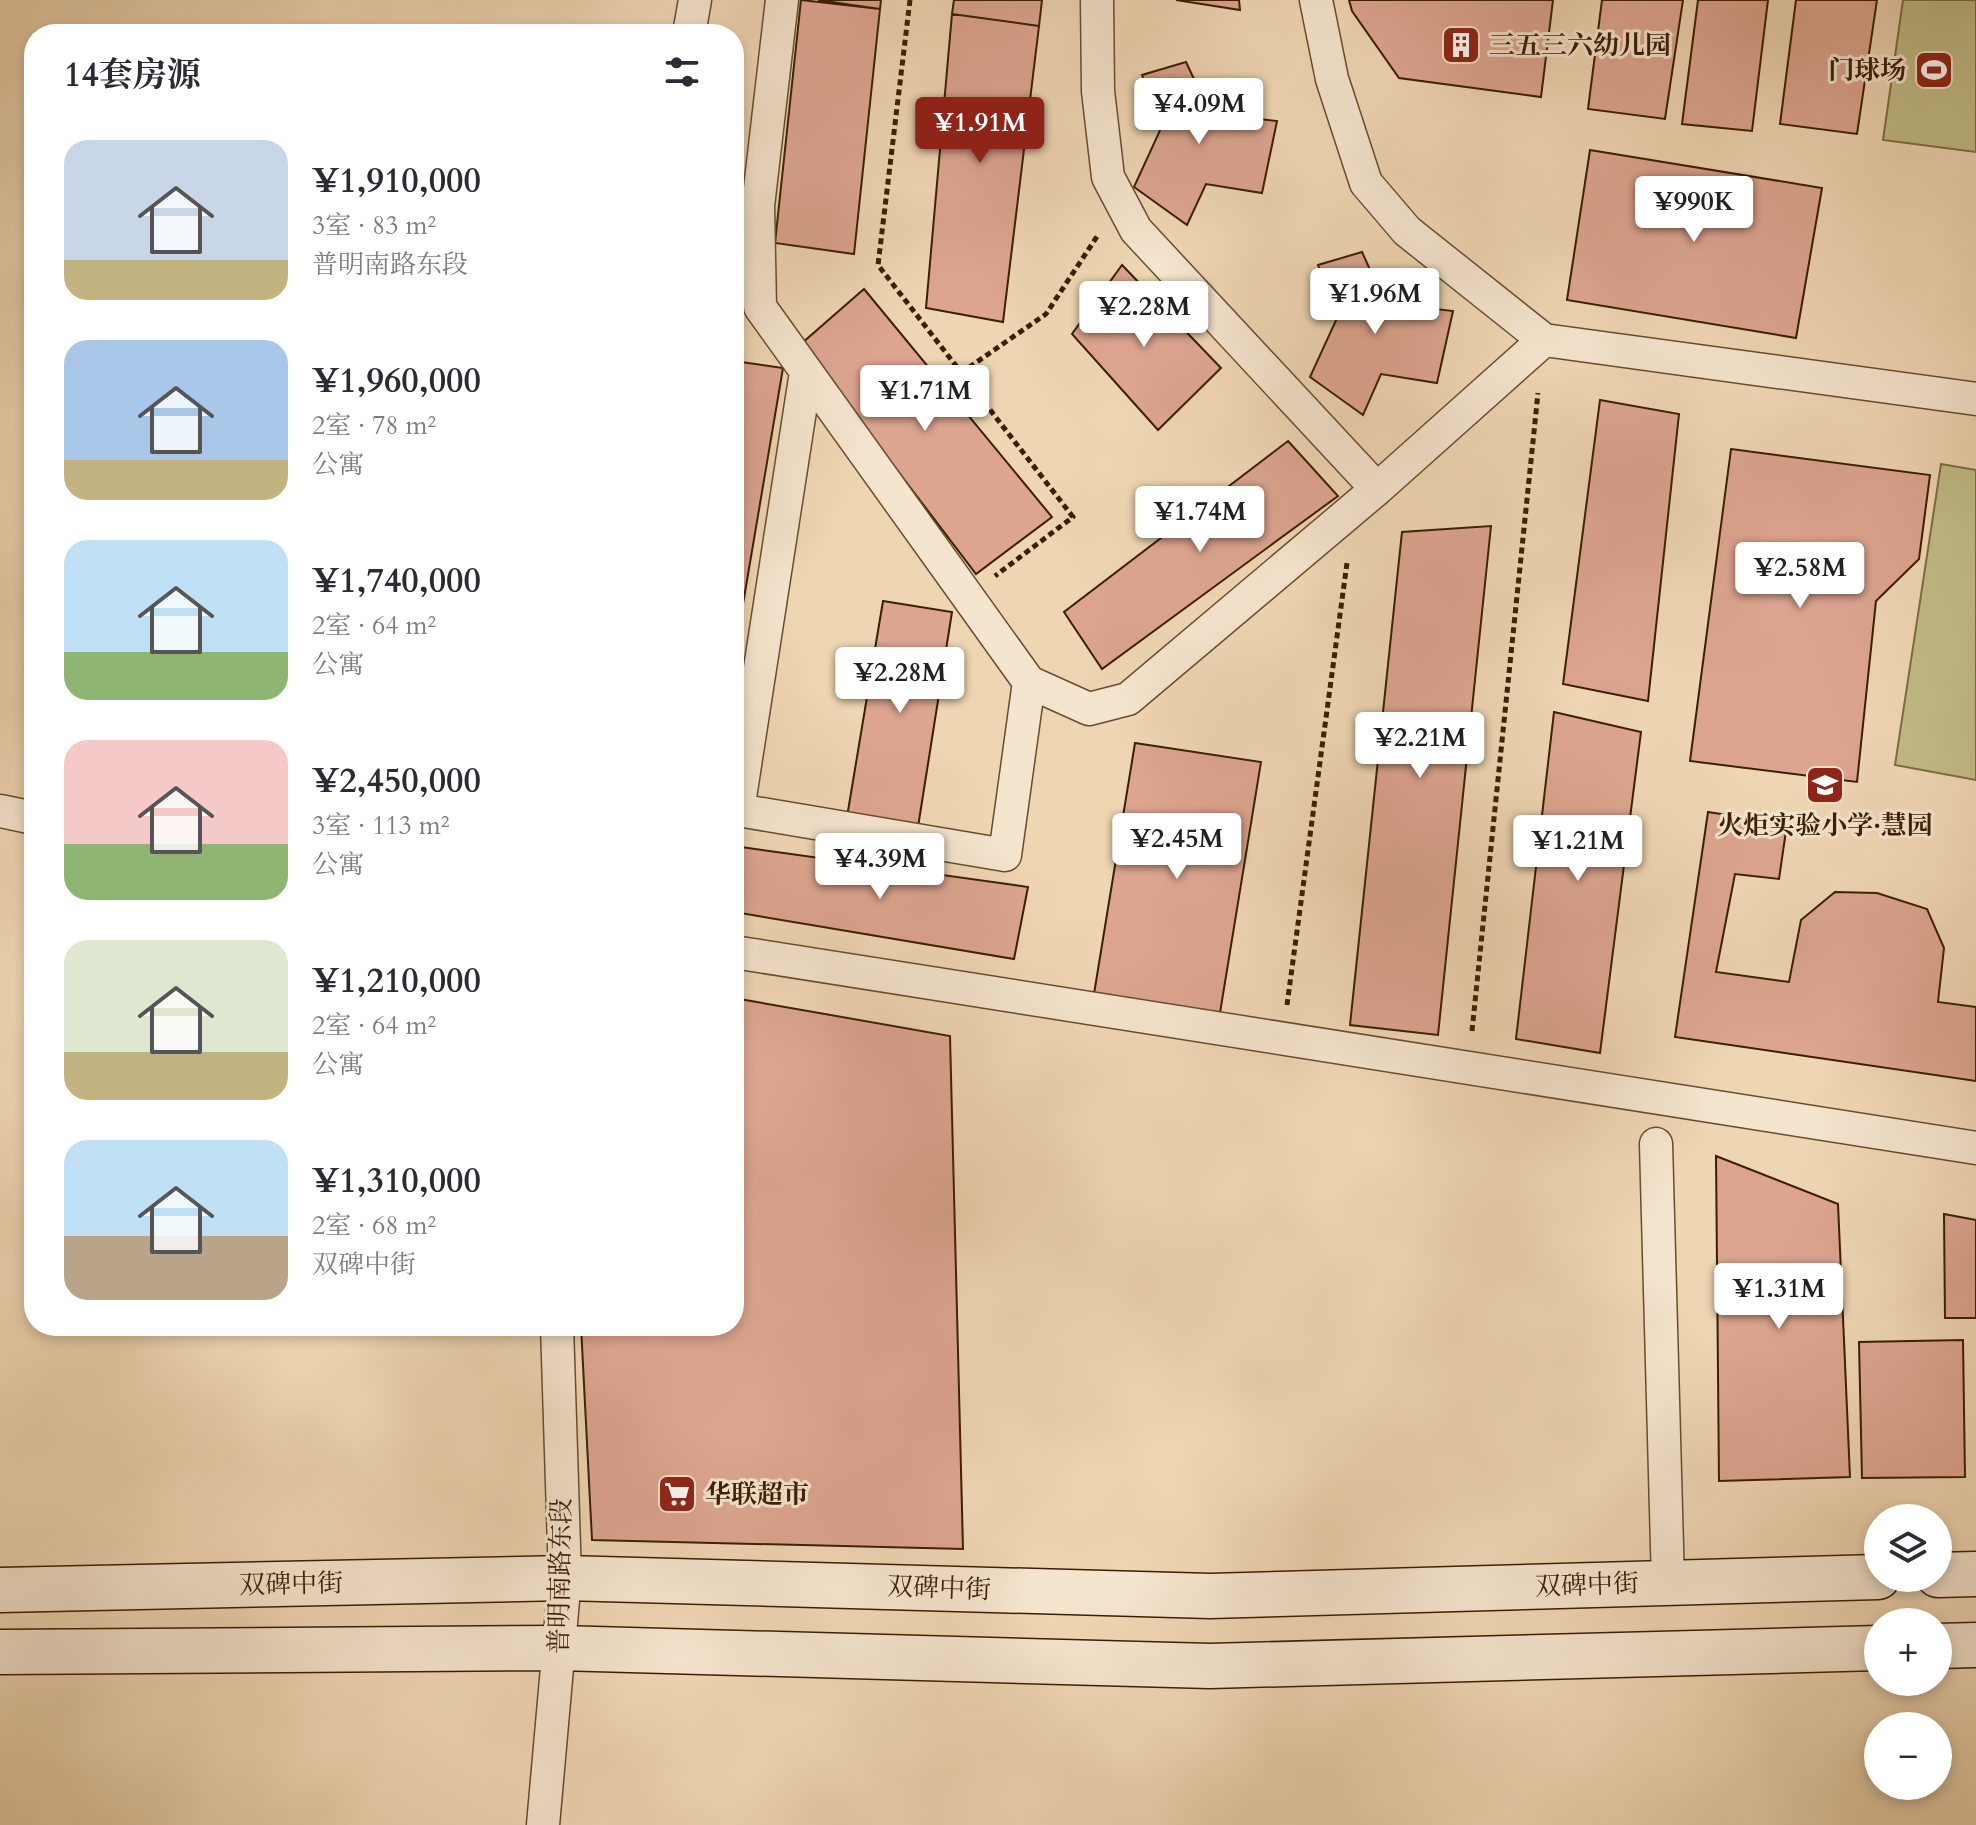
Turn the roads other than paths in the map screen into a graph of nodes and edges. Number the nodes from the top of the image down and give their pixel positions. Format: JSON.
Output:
{"nodes":[{"id":1,"x":695,"y":0,"type":"edge"},
{"id":2,"x":782,"y":0,"type":"edge"},
{"id":3,"x":1097,"y":0,"type":"edge"},
{"id":4,"x":1316,"y":0,"type":"edge"},
{"id":5,"x":691,"y":24,"type":"edge"},
{"id":6,"x":1544,"y":340,"type":"junction"},
{"id":7,"x":806,"y":372,"type":"junction"},
{"id":8,"x":1976,"y":399,"type":"edge"},
{"id":9,"x":1366,"y":498,"type":"junction"},
{"id":10,"x":1029,"y":682,"type":"junction"},
{"id":11,"x":744,"y":771,"type":"edge"},
{"id":12,"x":0,"y":811,"type":"edge"},
{"id":13,"x":744,"y":811,"type":"edge"},
{"id":14,"x":24,"y":816,"type":"edge"},
{"id":15,"x":744,"y":954,"type":"edge"},
{"id":16,"x":1656,"y":1144,"type":"dead end"},
{"id":17,"x":1976,"y":1148,"type":"edge"},
{"id":18,"x":557,"y":1336,"type":"edge"},
{"id":19,"x":1976,"y":1574,"type":"edge"},
{"id":20,"x":1952,"y":1575,"type":"edge"},
{"id":21,"x":1864,"y":1577,"type":"edge"},
{"id":22,"x":565,"y":1578,"type":"junction"},
{"id":23,"x":1668,"y":1583,"type":"junction"},
{"id":24,"x":0,"y":1590,"type":"edge"},
{"id":25,"x":1976,"y":1645,"type":"edge"},
{"id":26,"x":1952,"y":1646,"type":"edge"},
{"id":27,"x":559,"y":1648,"type":"junction"},
{"id":28,"x":1864,"y":1648,"type":"edge"},
{"id":29,"x":0,"y":1652,"type":"edge"},
{"id":30,"x":543,"y":1825,"type":"edge"}],
"edges":[{"from":1,"to":5,"type":"street"},
{"from":2,"to":7,"type":"street"},
{"from":3,"to":9,"type":"street"},
{"from":4,"to":6,"type":"street"},
{"from":6,"to":8,"type":"street"},
{"from":6,"to":9,"type":"street"},
{"from":7,"to":10,"type":"street"},
{"from":7,"to":11,"type":"street"},
{"from":9,"to":10,"type":"street"},
{"from":10,"to":13,"type":"street"},
{"from":12,"to":14,"type":"street"},
{"from":15,"to":17,"type":"street"},
{"from":16,"to":23,"type":"street"},
{"from":18,"to":22,"type":"street","name":"普明南路东段"},
{"from":19,"to":20,"type":"main road"},
{"from":21,"to":23,"type":"main road","name":"双碑中街"},
{"from":22,"to":23,"type":"main road","name":"双碑中街"},
{"from":22,"to":24,"type":"main road","name":"双碑中街"},
{"from":22,"to":27,"type":"street","name":"普明南路东段"},
{"from":25,"to":26,"type":"main road"},
{"from":27,"to":28,"type":"main road"},
{"from":27,"to":29,"type":"main road"},
{"from":27,"to":30,"type":"street","name":"普明南路东段"}]}
